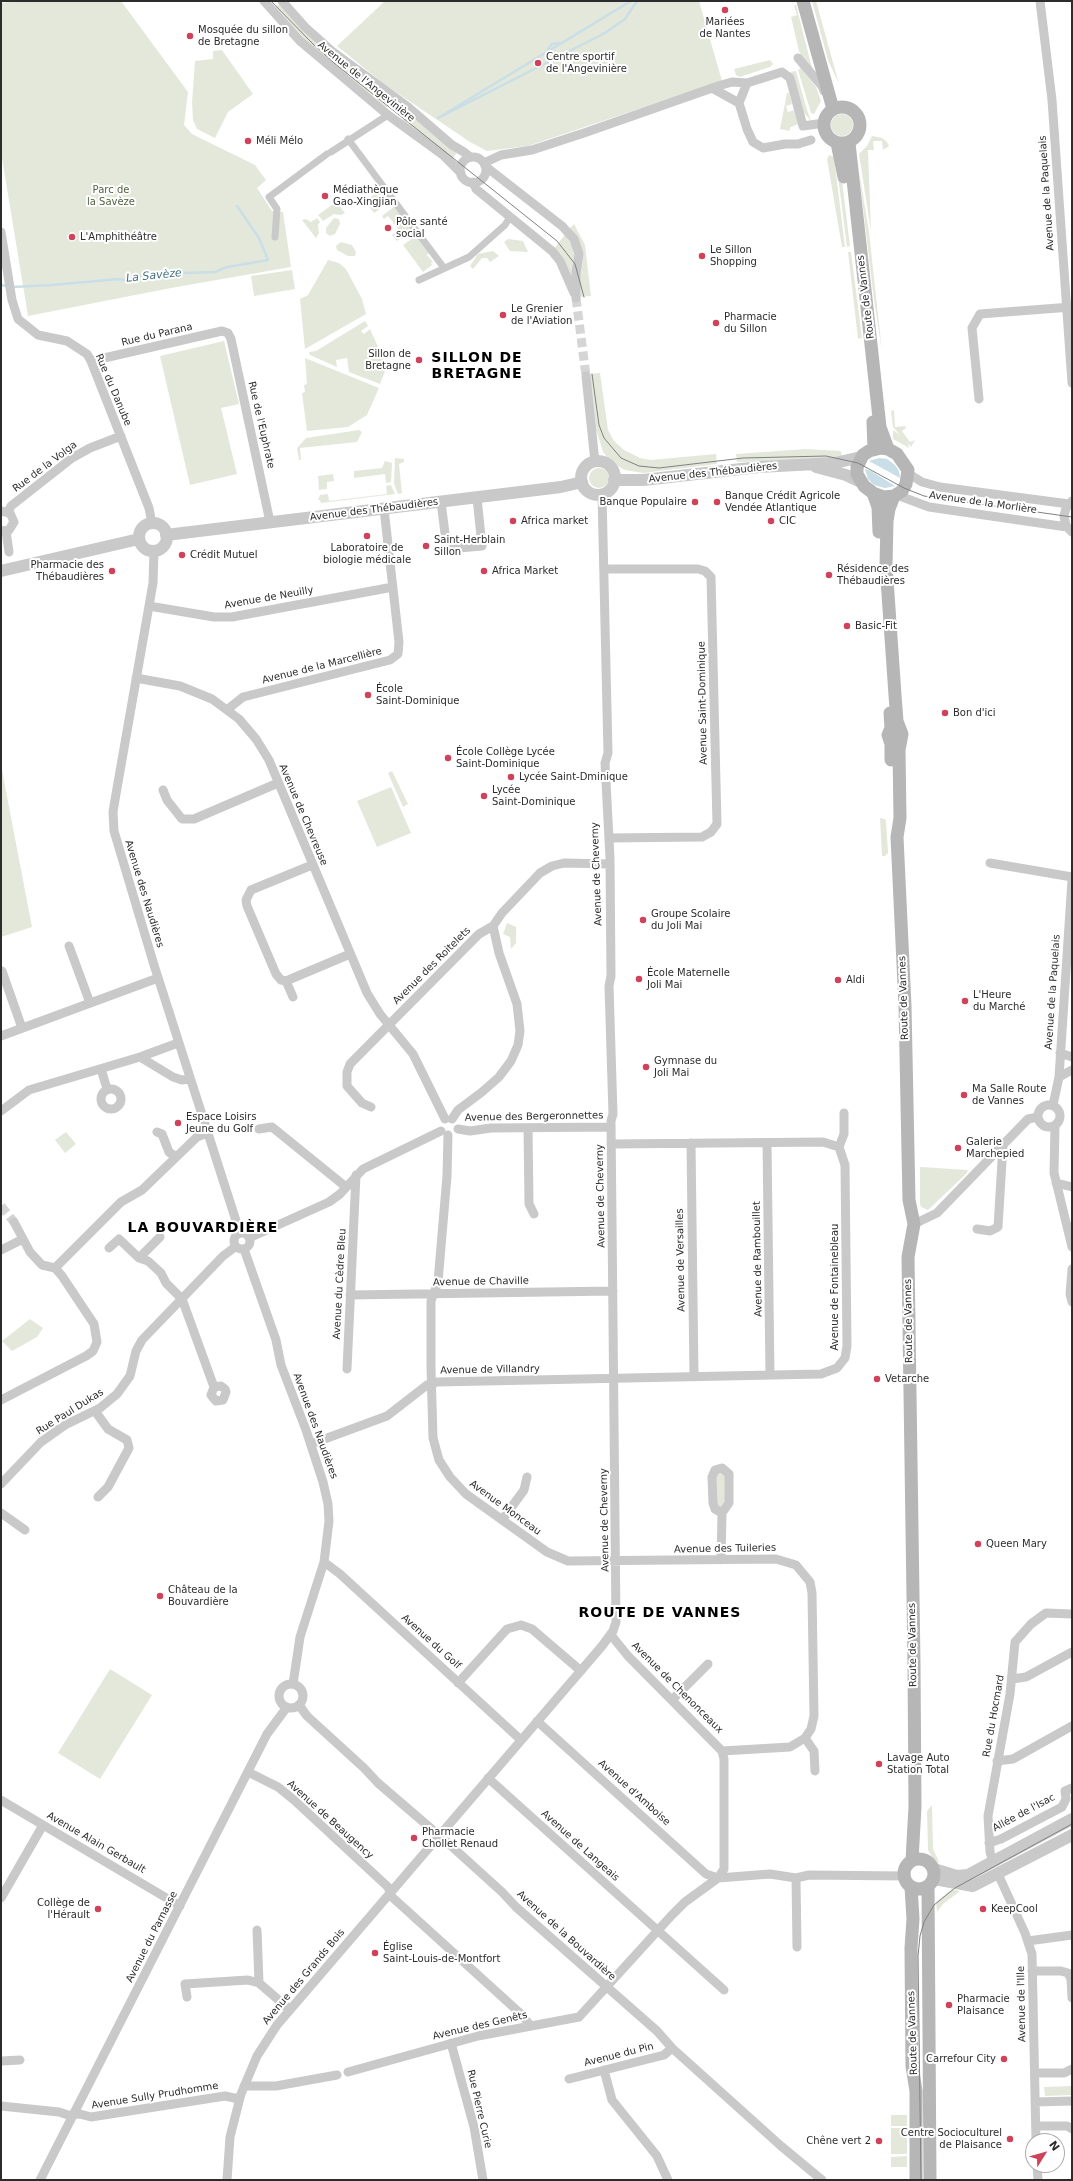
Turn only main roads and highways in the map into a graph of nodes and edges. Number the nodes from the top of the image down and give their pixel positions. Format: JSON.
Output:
{"nodes":[{"id":1,"x":803,"y":1,"type":"edge"},
{"id":2,"x":810,"y":1,"type":"edge"},
{"id":3,"x":832,"y":113,"type":"junction"},
{"id":4,"x":843,"y":143,"type":"junction"},
{"id":5,"x":874,"y":449,"type":"junction"},
{"id":6,"x":888,"y":449,"type":"junction"},
{"id":7,"x":873,"y":493,"type":"junction"},
{"id":8,"x":896,"y":495,"type":"junction"},
{"id":9,"x":895,"y":734,"type":"junction"},
{"id":10,"x":916,"y":1859,"type":"junction"},
{"id":11,"x":932,"y":1878,"type":"junction"},
{"id":12,"x":907,"y":1881,"type":"junction"},
{"id":13,"x":916,"y":2180,"type":"edge"},
{"id":14,"x":930,"y":2180,"type":"edge"}],
"edges":[{"from":1,"to":3,"type":"main road"},
{"from":2,"to":3,"type":"main road"},
{"from":3,"to":4,"type":"main road"},
{"from":3,"to":4,"type":"main road"},
{"from":4,"to":5,"type":"main road","name":"Route de Vannes"},
{"from":4,"to":6,"type":"main road","name":"Route de Vannes"},
{"from":5,"to":6,"type":"main road"},
{"from":5,"to":7,"type":"main road"},
{"from":6,"to":8,"type":"main road"},
{"from":7,"to":8,"type":"main road"},
{"from":7,"to":9,"type":"main road","name":"Route de Vannes"},
{"from":8,"to":9,"type":"main road","name":"Route de Vannes"},
{"from":9,"to":10,"type":"main road","name":"Route de Vannes"},
{"from":10,"to":11,"type":"main road"},
{"from":10,"to":12,"type":"main road"},
{"from":11,"to":12,"type":"main road"},
{"from":11,"to":14,"type":"main road","name":"Route de Vannes"},
{"from":12,"to":13,"type":"main road","name":"Route de Vannes"}]}
